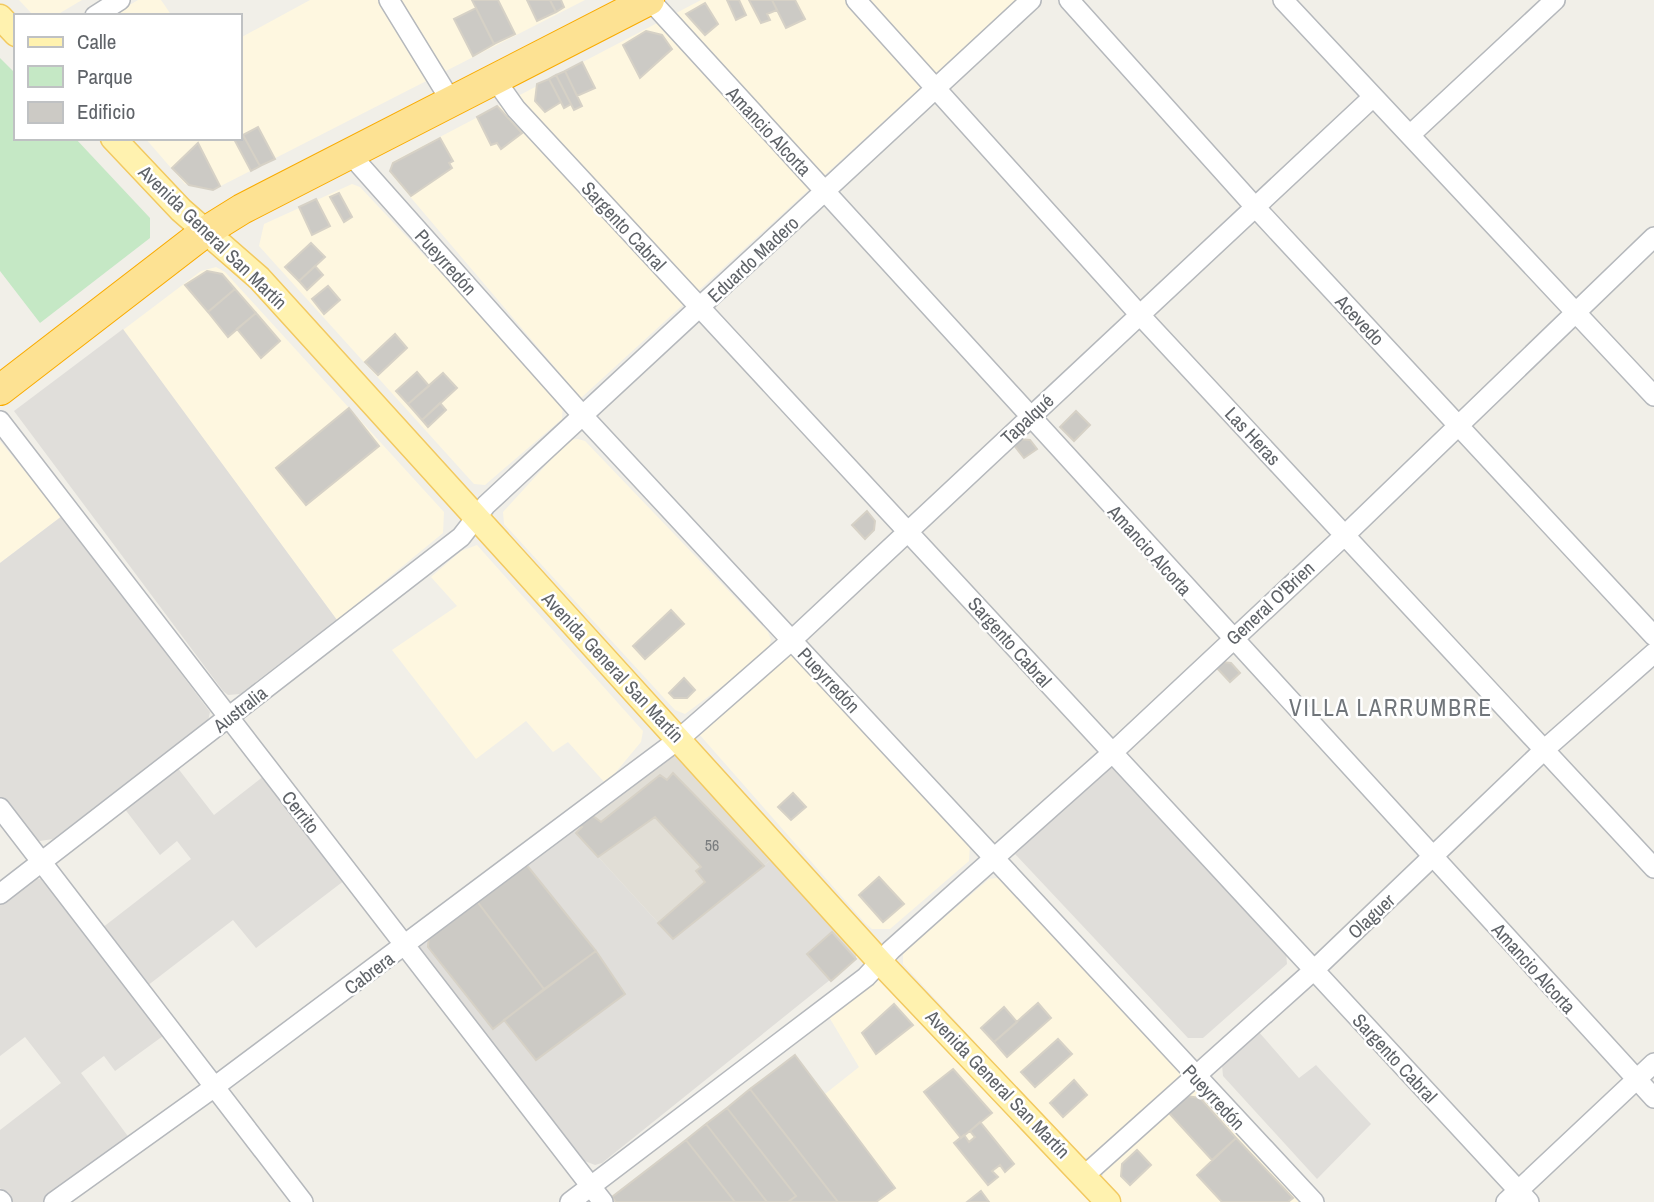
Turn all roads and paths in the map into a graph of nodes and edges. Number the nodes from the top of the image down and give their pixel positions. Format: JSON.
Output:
{"nodes":[{"id":1,"x":120,"y":0,"type":"edge"},
{"id":2,"x":389,"y":0,"type":"edge"},
{"id":3,"x":650,"y":0,"type":"edge"},
{"id":4,"x":856,"y":0,"type":"edge"},
{"id":5,"x":1031,"y":0,"type":"edge"},
{"id":6,"x":1069,"y":0,"type":"edge"},
{"id":7,"x":1283,"y":0,"type":"edge"},
{"id":8,"x":1555,"y":0,"type":"edge"},
{"id":9,"x":98,"y":14,"type":"edge"},
{"id":10,"x":0,"y":17,"type":"edge"},
{"id":11,"x":14,"y":32,"type":"edge"},
{"id":12,"x":494,"y":78,"type":"junction"},
{"id":13,"x":937,"y":88,"type":"junction"},
{"id":14,"x":1373,"y":97,"type":"junction"},
{"id":15,"x":451,"y":101,"type":"junction"},
{"id":16,"x":1410,"y":135,"type":"junction"},
{"id":17,"x":115,"y":140,"type":"edge"},
{"id":18,"x":350,"y":154,"type":"junction"},
{"id":19,"x":826,"y":192,"type":"junction"},
{"id":20,"x":1256,"y":208,"type":"junction"},
{"id":21,"x":205,"y":232,"type":"junction"},
{"id":22,"x":1654,"y":237,"type":"edge"},
{"id":23,"x":699,"y":309,"type":"junction"},
{"id":24,"x":1139,"y":314,"type":"junction"},
{"id":25,"x":1576,"y":315,"type":"junction"},
{"id":26,"x":0,"y":390,"type":"edge"},
{"id":27,"x":1654,"y":396,"type":"edge"},
{"id":28,"x":583,"y":416,"type":"junction"},
{"id":29,"x":1029,"y":417,"type":"junction"},
{"id":30,"x":0,"y":421,"type":"edge"},
{"id":31,"x":1458,"y":427,"type":"junction"},
{"id":32,"x":476,"y":519,"type":"junction"},
{"id":33,"x":909,"y":531,"type":"junction"},
{"id":34,"x":1345,"y":535,"type":"junction"},
{"id":35,"x":1654,"y":636,"type":"edge"},
{"id":36,"x":1231,"y":639,"type":"junction"},
{"id":37,"x":792,"y":640,"type":"junction"},
{"id":38,"x":1654,"y":653,"type":"edge"},
{"id":39,"x":228,"y":718,"type":"junction"},
{"id":40,"x":679,"y":739,"type":"junction"},
{"id":41,"x":1545,"y":749,"type":"junction"},
{"id":42,"x":1111,"y":753,"type":"junction"},
{"id":43,"x":0,"y":808,"type":"edge"},
{"id":44,"x":1433,"y":857,"type":"junction"},
{"id":45,"x":994,"y":859,"type":"junction"},
{"id":46,"x":42,"y":862,"type":"junction"},
{"id":47,"x":1654,"y":868,"type":"edge"},
{"id":48,"x":0,"y":894,"type":"edge"},
{"id":49,"x":405,"y":946,"type":"junction"},
{"id":50,"x":881,"y":963,"type":"junction"},
{"id":51,"x":1314,"y":970,"type":"junction"},
{"id":52,"x":1654,"y":1063,"type":"edge"},
{"id":53,"x":1194,"y":1076,"type":"junction"},
{"id":54,"x":1636,"y":1079,"type":"junction"},
{"id":55,"x":214,"y":1088,"type":"junction"},
{"id":56,"x":1654,"y":1098,"type":"edge"},
{"id":57,"x":1085,"y":1175,"type":"junction"},
{"id":58,"x":591,"y":1186,"type":"junction"},
{"id":59,"x":1518,"y":1198,"type":"edge"},
{"id":60,"x":54,"y":1202,"type":"edge"},
{"id":61,"x":303,"y":1202,"type":"edge"},
{"id":62,"x":570,"y":1202,"type":"edge"},
{"id":63,"x":603,"y":1202,"type":"edge"},
{"id":64,"x":1108,"y":1202,"type":"edge"},
{"id":65,"x":1314,"y":1202,"type":"edge"}],
"edges":[{"from":1,"to":9,"type":"street"},
{"from":2,"to":15,"type":"street"},
{"from":3,"to":12,"type":"highway"},
{"from":3,"to":19,"type":"street","name":"Amancio Alcorta"},
{"from":4,"to":13,"type":"street","name":"Las Heras"},
{"from":5,"to":13,"type":"street","name":"Eduardo Madero"},
{"from":6,"to":20,"type":"street","name":"Acevedo"},
{"from":7,"to":14,"type":"street"},
{"from":8,"to":16,"type":"street"},
{"from":10,"to":11,"type":"main road"},
{"from":12,"to":15,"type":"highway"},
{"from":12,"to":23,"type":"street","name":"Sargento Cabral"},
{"from":13,"to":19,"type":"street","name":"Eduardo Madero"},
{"from":13,"to":24,"type":"street","name":"Las Heras"},
{"from":14,"to":16,"type":"street"},
{"from":14,"to":20,"type":"street","name":"Tapalqué"},
{"from":15,"to":18,"type":"highway"},
{"from":16,"to":25,"type":"street"},
{"from":17,"to":21,"type":"main road","name":"Avenida General San Martín"},
{"from":18,"to":21,"type":"highway"},
{"from":18,"to":28,"type":"street","name":"Pueyrredón"},
{"from":19,"to":23,"type":"street","name":"Eduardo Madero"},
{"from":19,"to":29,"type":"street","name":"Amancio Alcorta"},
{"from":20,"to":24,"type":"street","name":"Tapalqué"},
{"from":20,"to":31,"type":"street","name":"Acevedo"},
{"from":21,"to":26,"type":"highway"},
{"from":21,"to":32,"type":"main road","name":"Avenida General San Martín"},
{"from":22,"to":25,"type":"street","name":"General O'Brien"},
{"from":23,"to":28,"type":"street","name":"Eduardo Madero"},
{"from":23,"to":33,"type":"street","name":"Sargento Cabral"},
{"from":24,"to":29,"type":"street","name":"Tapalqué"},
{"from":24,"to":34,"type":"street","name":"Las Heras"},
{"from":25,"to":27,"type":"street"},
{"from":25,"to":31,"type":"street","name":"General O'Brien"},
{"from":28,"to":32,"type":"street","name":"Eduardo Madero"},
{"from":28,"to":37,"type":"street","name":"Pueyrredón"},
{"from":29,"to":33,"type":"street","name":"Tapalqué"},
{"from":29,"to":36,"type":"street","name":"Amancio Alcorta"},
{"from":30,"to":39,"type":"street","name":"Cerrito"},
{"from":31,"to":34,"type":"street","name":"General O'Brien"},
{"from":31,"to":35,"type":"street","name":"Acevedo"},
{"from":32,"to":39,"type":"street","name":"Australia"},
{"from":32,"to":40,"type":"main road","name":"Avenida General San Martín"},
{"from":33,"to":37,"type":"street","name":"Tapalqué"},
{"from":33,"to":42,"type":"street","name":"Sargento Cabral"},
{"from":34,"to":36,"type":"street","name":"General O'Brien"},
{"from":34,"to":41,"type":"street","name":"Las Heras"},
{"from":36,"to":42,"type":"street","name":"General O'Brien"},
{"from":36,"to":44,"type":"street","name":"Amancio Alcorta"},
{"from":37,"to":40,"type":"street","name":"Tapalqué"},
{"from":37,"to":45,"type":"street","name":"Pueyrredón"},
{"from":38,"to":41,"type":"street","name":"Olaguer"},
{"from":39,"to":46,"type":"street","name":"Australia"},
{"from":39,"to":49,"type":"street","name":"Cerrito"},
{"from":40,"to":49,"type":"street","name":"Cabrera"},
{"from":40,"to":50,"type":"main road","name":"Avenida General San Martín"},
{"from":41,"to":44,"type":"street","name":"Olaguer"},
{"from":41,"to":47,"type":"street","name":"Las Heras"},
{"from":42,"to":45,"type":"street","name":"General O'Brien"},
{"from":42,"to":51,"type":"street","name":"Sargento Cabral"},
{"from":43,"to":46,"type":"street"},
{"from":44,"to":51,"type":"street","name":"Olaguer"},
{"from":44,"to":54,"type":"street","name":"Amancio Alcorta"},
{"from":45,"to":50,"type":"street","name":"General O'Brien"},
{"from":45,"to":53,"type":"street","name":"Pueyrredón"},
{"from":46,"to":48,"type":"street","name":"Australia"},
{"from":46,"to":55,"type":"street"},
{"from":49,"to":55,"type":"street","name":"Cabrera"},
{"from":49,"to":58,"type":"street","name":"Cerrito"},
{"from":50,"to":57,"type":"main road","name":"Avenida General San Martín"},
{"from":50,"to":58,"type":"street","name":"General O'Brien"},
{"from":51,"to":53,"type":"street","name":"Olaguer"},
{"from":51,"to":59,"type":"street","name":"Sargento Cabral"},
{"from":52,"to":54,"type":"street"},
{"from":53,"to":57,"type":"street","name":"Olaguer"},
{"from":53,"to":65,"type":"street","name":"Pueyrredón"},
{"from":54,"to":56,"type":"street","name":"Amancio Alcorta"},
{"from":54,"to":59,"type":"street"},
{"from":55,"to":60,"type":"street","name":"Cabrera"},
{"from":55,"to":61,"type":"street"},
{"from":57,"to":64,"type":"main road","name":"Avenida General San Martín"},
{"from":58,"to":62,"type":"street","name":"General O'Brien"},
{"from":58,"to":63,"type":"street","name":"Cerrito"}]}
